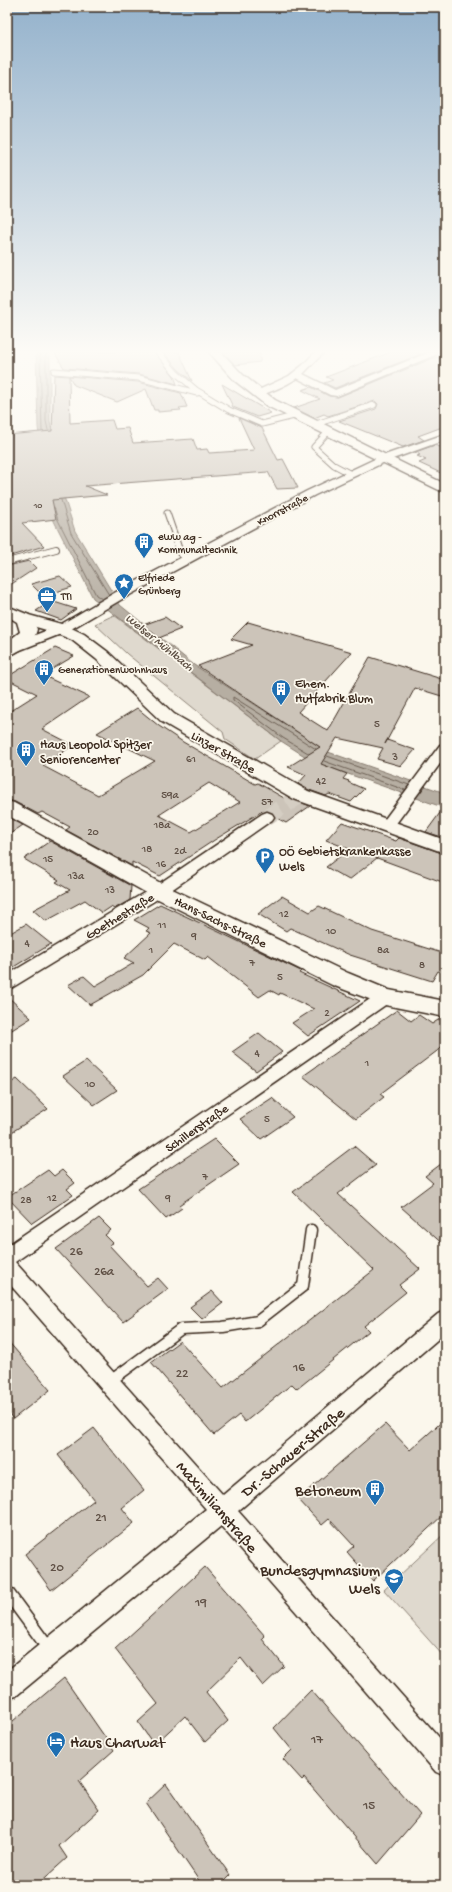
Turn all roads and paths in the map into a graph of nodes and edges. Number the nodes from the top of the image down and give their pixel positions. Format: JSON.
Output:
{"nodes":[{"id":1,"x":320,"y":440,"type":"edge"},
{"id":2,"x":345,"y":440,"type":"edge"},
{"id":3,"x":436,"y":440,"type":"edge"},
{"id":4,"x":382,"y":459,"type":"junction"},
{"id":5,"x":351,"y":474,"type":"junction"},
{"id":6,"x":445,"y":489,"type":"edge"},
{"id":7,"x":167,"y":513,"type":"dead end"},
{"id":8,"x":56,"y":550,"type":"dead end"},
{"id":9,"x":188,"y":559,"type":"junction"},
{"id":10,"x":7,"y":562,"type":"edge"},
{"id":11,"x":7,"y":611,"type":"edge"},
{"id":12,"x":27,"y":627,"type":"junction"},
{"id":13,"x":62,"y":629,"type":"junction"},
{"id":14,"x":7,"y":651,"type":"edge"},
{"id":15,"x":445,"y":748,"type":"edge"},
{"id":16,"x":7,"y":807,"type":"edge"},
{"id":17,"x":267,"y":817,"type":"tunnel mouth"},
{"id":18,"x":387,"y":826,"type":"junction"},
{"id":19,"x":445,"y":847,"type":"edge"},
{"id":20,"x":159,"y":891,"type":"junction"},
{"id":21,"x":7,"y":983,"type":"edge"},
{"id":22,"x":385,"y":997,"type":"junction"},
{"id":23,"x":445,"y":1009,"type":"edge"},
{"id":24,"x":311,"y":1230,"type":"dead end"},
{"id":25,"x":7,"y":1257,"type":"edge"},
{"id":26,"x":7,"y":1267,"type":"edge"},
{"id":27,"x":445,"y":1320,"type":"edge"},
{"id":28,"x":109,"y":1382,"type":"junction"},
{"id":29,"x":222,"y":1510,"type":"junction"},
{"id":30,"x":7,"y":1592,"type":"edge"},
{"id":31,"x":51,"y":1651,"type":"junction"},
{"id":32,"x":7,"y":1687,"type":"edge"},
{"id":33,"x":445,"y":1763,"type":"edge"}],
"edges":[{"from":1,"to":5,"type":"lane"},
{"from":2,"to":4,"type":"street"},
{"from":3,"to":4,"type":"street","name":"Knorrstraße"},
{"from":4,"to":5,"type":"street","name":"Knorrstraße"},
{"from":4,"to":6,"type":"street"},
{"from":5,"to":9,"type":"street","name":"Knorrstraße"},
{"from":7,"to":9,"type":"lane"},
{"from":8,"to":10,"type":"lane"},
{"from":9,"to":13,"type":"street","name":"Knorrstraße"},
{"from":11,"to":12,"type":"main road","name":"Linzer Straße"},
{"from":12,"to":13,"type":"street","name":"Linzer Straße"},
{"from":12,"to":14,"type":"main road"},
{"from":13,"to":14,"type":"street","name":"Knorrstraße"},
{"from":13,"to":18,"type":"street","name":"Linzer Straße"},
{"from":15,"to":18,"type":"street"},
{"from":16,"to":20,"type":"main road","name":"Hans-Sachs-Straße"},
{"from":17,"to":20,"type":"street","name":"Goethestraße"},
{"from":18,"to":19,"type":"street","name":"Linzer Straße"},
{"from":20,"to":21,"type":"street","name":"Goethestraße"},
{"from":20,"to":22,"type":"main road","name":"Hans-Sachs-Straße"},
{"from":22,"to":23,"type":"main road","name":"Hans-Sachs-Straße"},
{"from":22,"to":25,"type":"street","name":"Schillerstraße"},
{"from":24,"to":28,"type":"lane"},
{"from":26,"to":28,"type":"street","name":"Maximilianstraße"},
{"from":27,"to":29,"type":"street","name":"Dr.-Schauer-Straße"},
{"from":28,"to":29,"type":"street","name":"Maximilianstraße"},
{"from":29,"to":31,"type":"street","name":"Dr.-Schauer-Straße"},
{"from":29,"to":33,"type":"street","name":"Maximilianstraße"},
{"from":30,"to":31,"type":"lane"},
{"from":31,"to":32,"type":"street","name":"Dr.-Schauer-Straße"}]}
